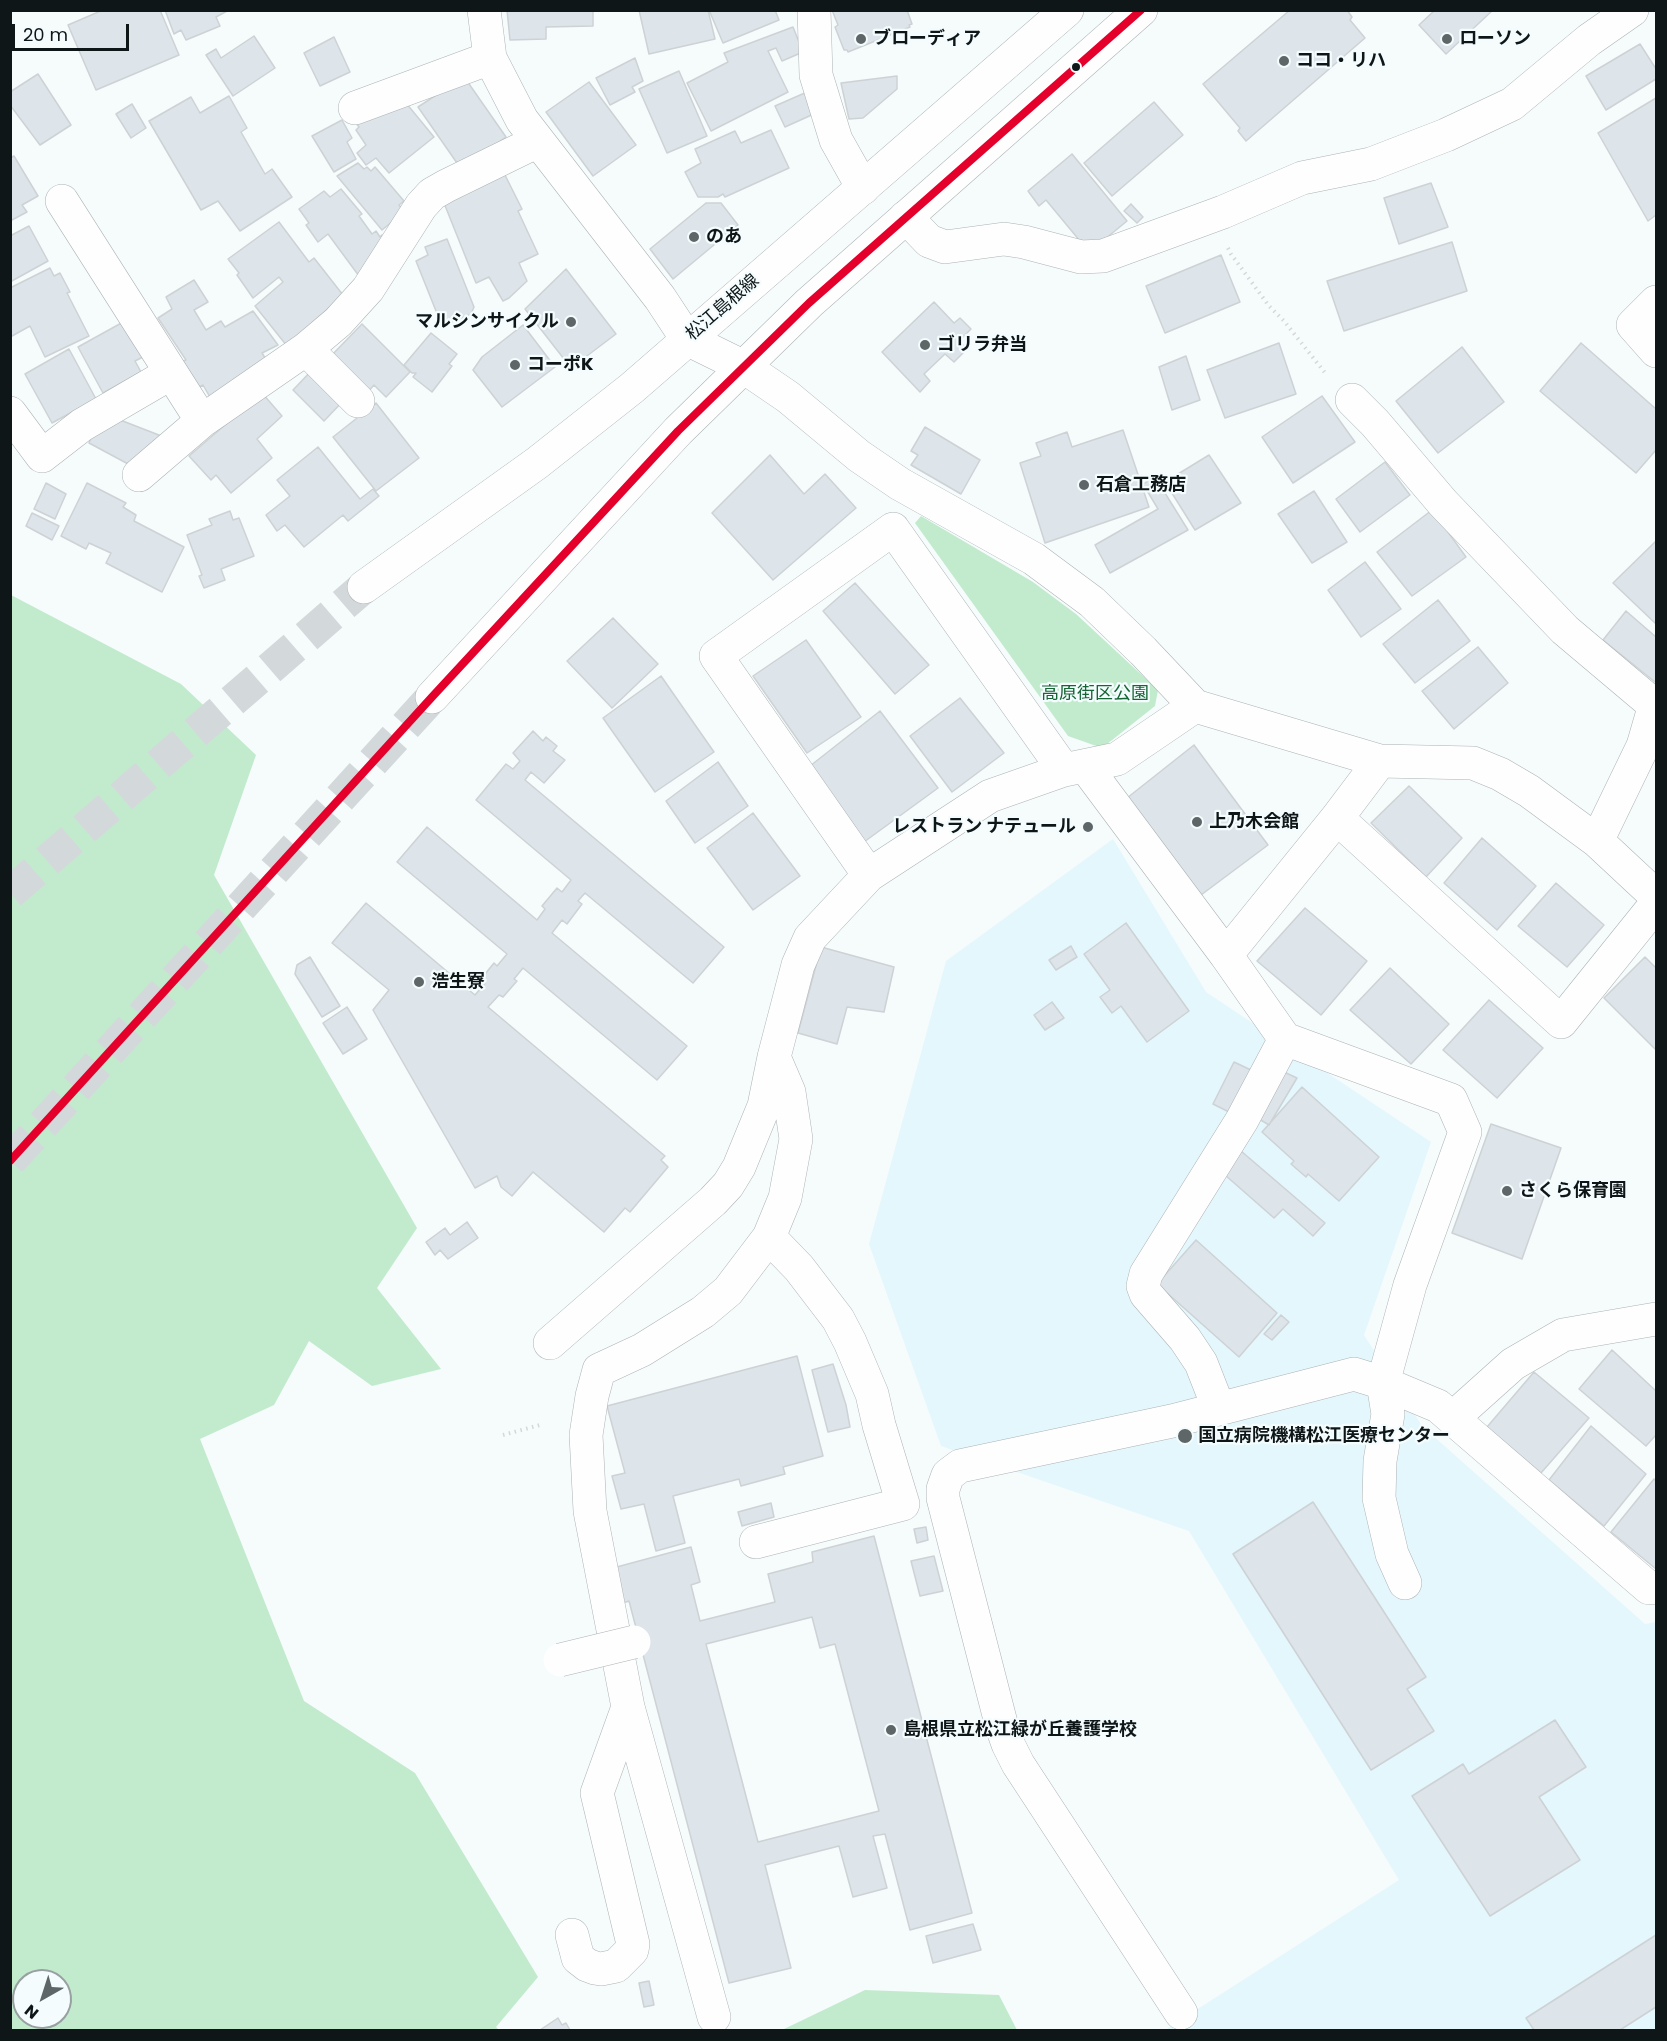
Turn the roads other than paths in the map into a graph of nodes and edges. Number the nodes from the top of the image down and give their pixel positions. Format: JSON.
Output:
{"nodes":[{"id":1,"x":484,"y":10,"type":"edge"},
{"id":2,"x":814,"y":10,"type":"edge"},
{"id":3,"x":1141,"y":10,"type":"edge"},
{"id":4,"x":1632,"y":10,"type":"edge"},
{"id":5,"x":1061,"y":12,"type":"edge"},
{"id":6,"x":490,"y":58,"type":"junction"},
{"id":7,"x":355,"y":108,"type":"dead end"},
{"id":8,"x":538,"y":141,"type":"junction"},
{"id":9,"x":863,"y":188,"type":"junction"},
{"id":10,"x":62,"y":201,"type":"dead end"},
{"id":11,"x":906,"y":217,"type":"junction"},
{"id":12,"x":1656,"y":302,"type":"edge"},
{"id":13,"x":687,"y":339,"type":"junction"},
{"id":14,"x":306,"y":349,"type":"junction"},
{"id":15,"x":1656,"y":351,"type":"edge"},
{"id":16,"x":744,"y":367,"type":"junction"},
{"id":17,"x":171,"y":373,"type":"junction"},
{"id":18,"x":1352,"y":400,"type":"road end"},
{"id":19,"x":358,"y":401,"type":"dead end"},
{"id":20,"x":10,"y":413,"type":"edge"},
{"id":21,"x":202,"y":421,"type":"junction"},
{"id":22,"x":139,"y":475,"type":"dead end"},
{"id":23,"x":364,"y":587,"type":"tunnel mouth"},
{"id":24,"x":432,"y":697,"type":"tunnel mouth"},
{"id":25,"x":1655,"y":703,"type":"edge"},
{"id":26,"x":1195,"y":706,"type":"junction"},
{"id":27,"x":1380,"y":761,"type":"junction"},
{"id":28,"x":1075,"y":768,"type":"junction"},
{"id":29,"x":1337,"y":818,"type":"junction"},
{"id":30,"x":1597,"y":841,"type":"junction"},
{"id":31,"x":868,"y":874,"type":"junction"},
{"id":32,"x":1656,"y":896,"type":"edge"},
{"id":33,"x":1656,"y":904,"type":"edge"},
{"id":34,"x":1226,"y":956,"type":"junction"},
{"id":35,"x":1286,"y":1039,"type":"junction"},
{"id":36,"x":774,"y":1057,"type":"junction"},
{"id":37,"x":769,"y":1237,"type":"junction"},
{"id":38,"x":1656,"y":1319,"type":"edge"},
{"id":39,"x":550,"y":1343,"type":"dead end"},
{"id":40,"x":1383,"y":1383,"type":"junction"},
{"id":41,"x":1219,"y":1409,"type":"junction"},
{"id":42,"x":1454,"y":1417,"type":"junction"},
{"id":43,"x":756,"y":1542,"type":"dead end"},
{"id":44,"x":1405,"y":1583,"type":"dead end"},
{"id":45,"x":1656,"y":1588,"type":"edge"},
{"id":46,"x":634,"y":1642,"type":"dead end"},
{"id":47,"x":560,"y":1660,"type":"dead end"},
{"id":48,"x":628,"y":1707,"type":"junction"},
{"id":49,"x":572,"y":1935,"type":"dead end"},
{"id":50,"x":1181,"y":2013,"type":"dead end"},
{"id":51,"x":714,"y":2017,"type":"dead end"}],
"edges":[{"from":1,"to":6,"type":"street"},
{"from":2,"to":9,"type":"street"},
{"from":3,"to":11,"type":"street"},
{"from":4,"to":11,"type":"street"},
{"from":5,"to":9,"type":"street","name":"松江島根線"},
{"from":6,"to":7,"type":"street"},
{"from":6,"to":8,"type":"street"},
{"from":8,"to":13,"type":"street"},
{"from":8,"to":14,"type":"street"},
{"from":9,"to":13,"type":"street","name":"松江島根線"},
{"from":10,"to":17,"type":"street"},
{"from":11,"to":16,"type":"street"},
{"from":12,"to":15,"type":"street"},
{"from":13,"to":16,"type":"street"},
{"from":13,"to":23,"type":"street","name":"松江島根線"},
{"from":14,"to":19,"type":"street"},
{"from":14,"to":21,"type":"street"},
{"from":16,"to":24,"type":"street"},
{"from":16,"to":26,"type":"street"},
{"from":17,"to":20,"type":"street"},
{"from":17,"to":21,"type":"street"},
{"from":18,"to":25,"type":"street"},
{"from":21,"to":22,"type":"street"},
{"from":25,"to":30,"type":"street"},
{"from":26,"to":27,"type":"street"},
{"from":26,"to":28,"type":"street"},
{"from":27,"to":29,"type":"street"},
{"from":27,"to":30,"type":"street"},
{"from":28,"to":31,"type":"street"},
{"from":28,"to":31,"type":"street"},
{"from":28,"to":34,"type":"street"},
{"from":29,"to":33,"type":"street"},
{"from":29,"to":34,"type":"street"},
{"from":30,"to":32,"type":"street"},
{"from":31,"to":36,"type":"street"},
{"from":34,"to":35,"type":"street"},
{"from":35,"to":40,"type":"street"},
{"from":35,"to":41,"type":"street"},
{"from":36,"to":37,"type":"street"},
{"from":36,"to":39,"type":"street"},
{"from":37,"to":43,"type":"street"},
{"from":37,"to":48,"type":"street"},
{"from":38,"to":42,"type":"street"},
{"from":40,"to":41,"type":"street"},
{"from":40,"to":42,"type":"street"},
{"from":40,"to":44,"type":"street"},
{"from":41,"to":50,"type":"street"},
{"from":42,"to":45,"type":"street"},
{"from":46,"to":47,"type":"street","bridge":true},
{"from":48,"to":49,"type":"street"},
{"from":48,"to":51,"type":"street"}]}
